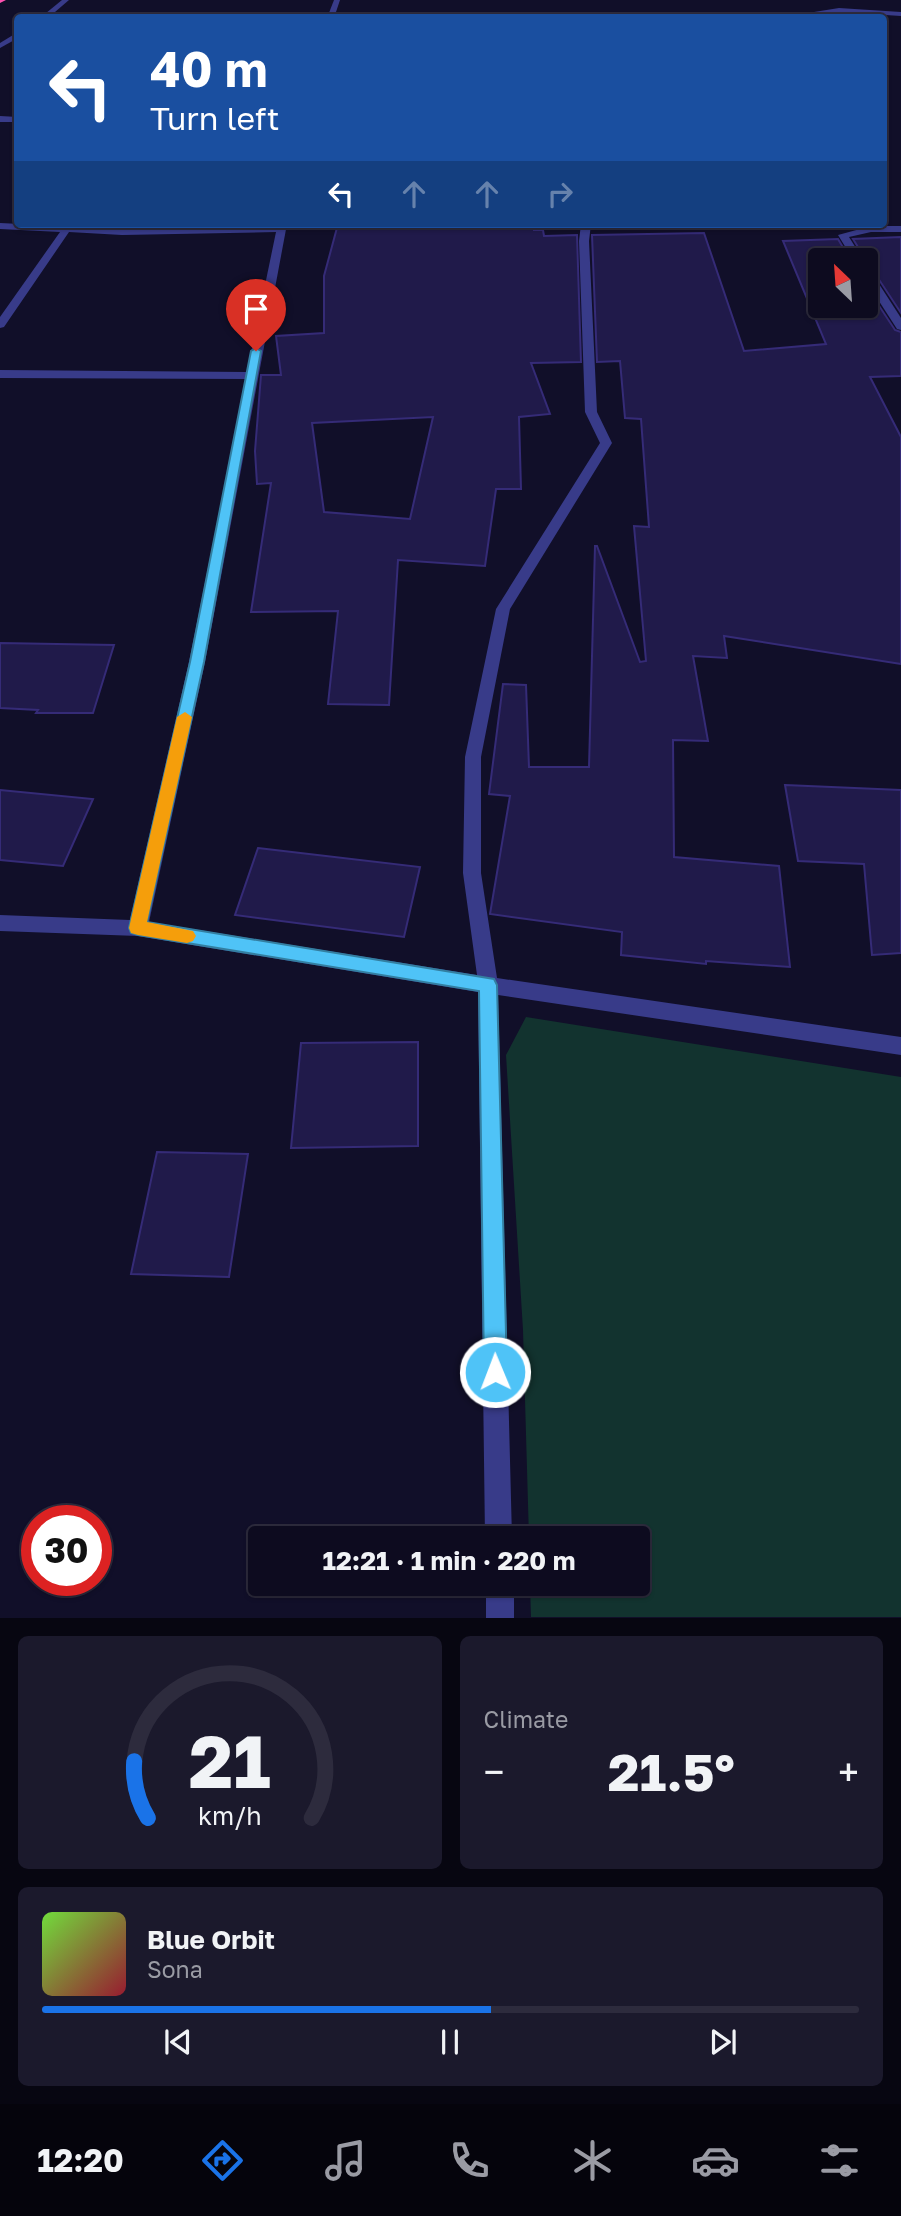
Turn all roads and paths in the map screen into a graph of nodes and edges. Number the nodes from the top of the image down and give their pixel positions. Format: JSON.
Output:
{"nodes":[{"id":1,"x":66,"y":0,"type":"edge"},
{"id":2,"x":901,"y":13,"type":"edge"},
{"id":3,"x":48,"y":14,"type":"edge"},
{"id":4,"x":813,"y":14,"type":"edge"},
{"id":5,"x":33,"y":228,"type":"edge"},
{"id":6,"x":174,"y":228,"type":"edge"},
{"id":7,"x":281,"y":228,"type":"edge"},
{"id":8,"x":586,"y":228,"type":"edge"},
{"id":9,"x":901,"y":229,"type":"edge"},
{"id":10,"x":66,"y":230,"type":"junction"},
{"id":11,"x":850,"y":248,"type":"edge"},
{"id":12,"x":878,"y":291,"type":"edge"},
{"id":13,"x":0,"y":326,"type":"edge"},
{"id":14,"x":901,"y":327,"type":"edge"},
{"id":15,"x":0,"y":374,"type":"edge"},
{"id":16,"x":251,"y":376,"type":"junction"},
{"id":17,"x":0,"y":923,"type":"edge"},
{"id":18,"x":138,"y":928,"type":"junction"},
{"id":19,"x":488,"y":985,"type":"junction"},
{"id":20,"x":901,"y":1046,"type":"edge"},
{"id":21,"x":499,"y":1526,"type":"edge"},
{"id":22,"x":500,"y":1596,"type":"edge"},
{"id":23,"x":500,"y":1618,"type":"edge"}],
"edges":[{"from":1,"to":3,"type":"street"},
{"from":2,"to":4,"type":"street"},
{"from":5,"to":10,"type":"street"},
{"from":6,"to":10,"type":"street"},
{"from":7,"to":16,"type":"street"},
{"from":8,"to":19,"type":"street"},
{"from":9,"to":11,"type":"street"},
{"from":10,"to":13,"type":"street"},
{"from":12,"to":14,"type":"street"},
{"from":15,"to":16,"type":"street"},
{"from":16,"to":18,"type":"street"},
{"from":17,"to":18,"type":"street"},
{"from":18,"to":19,"type":"street"},
{"from":19,"to":20,"type":"street"},
{"from":19,"to":21,"type":"street"},
{"from":22,"to":23,"type":"street"}]}
